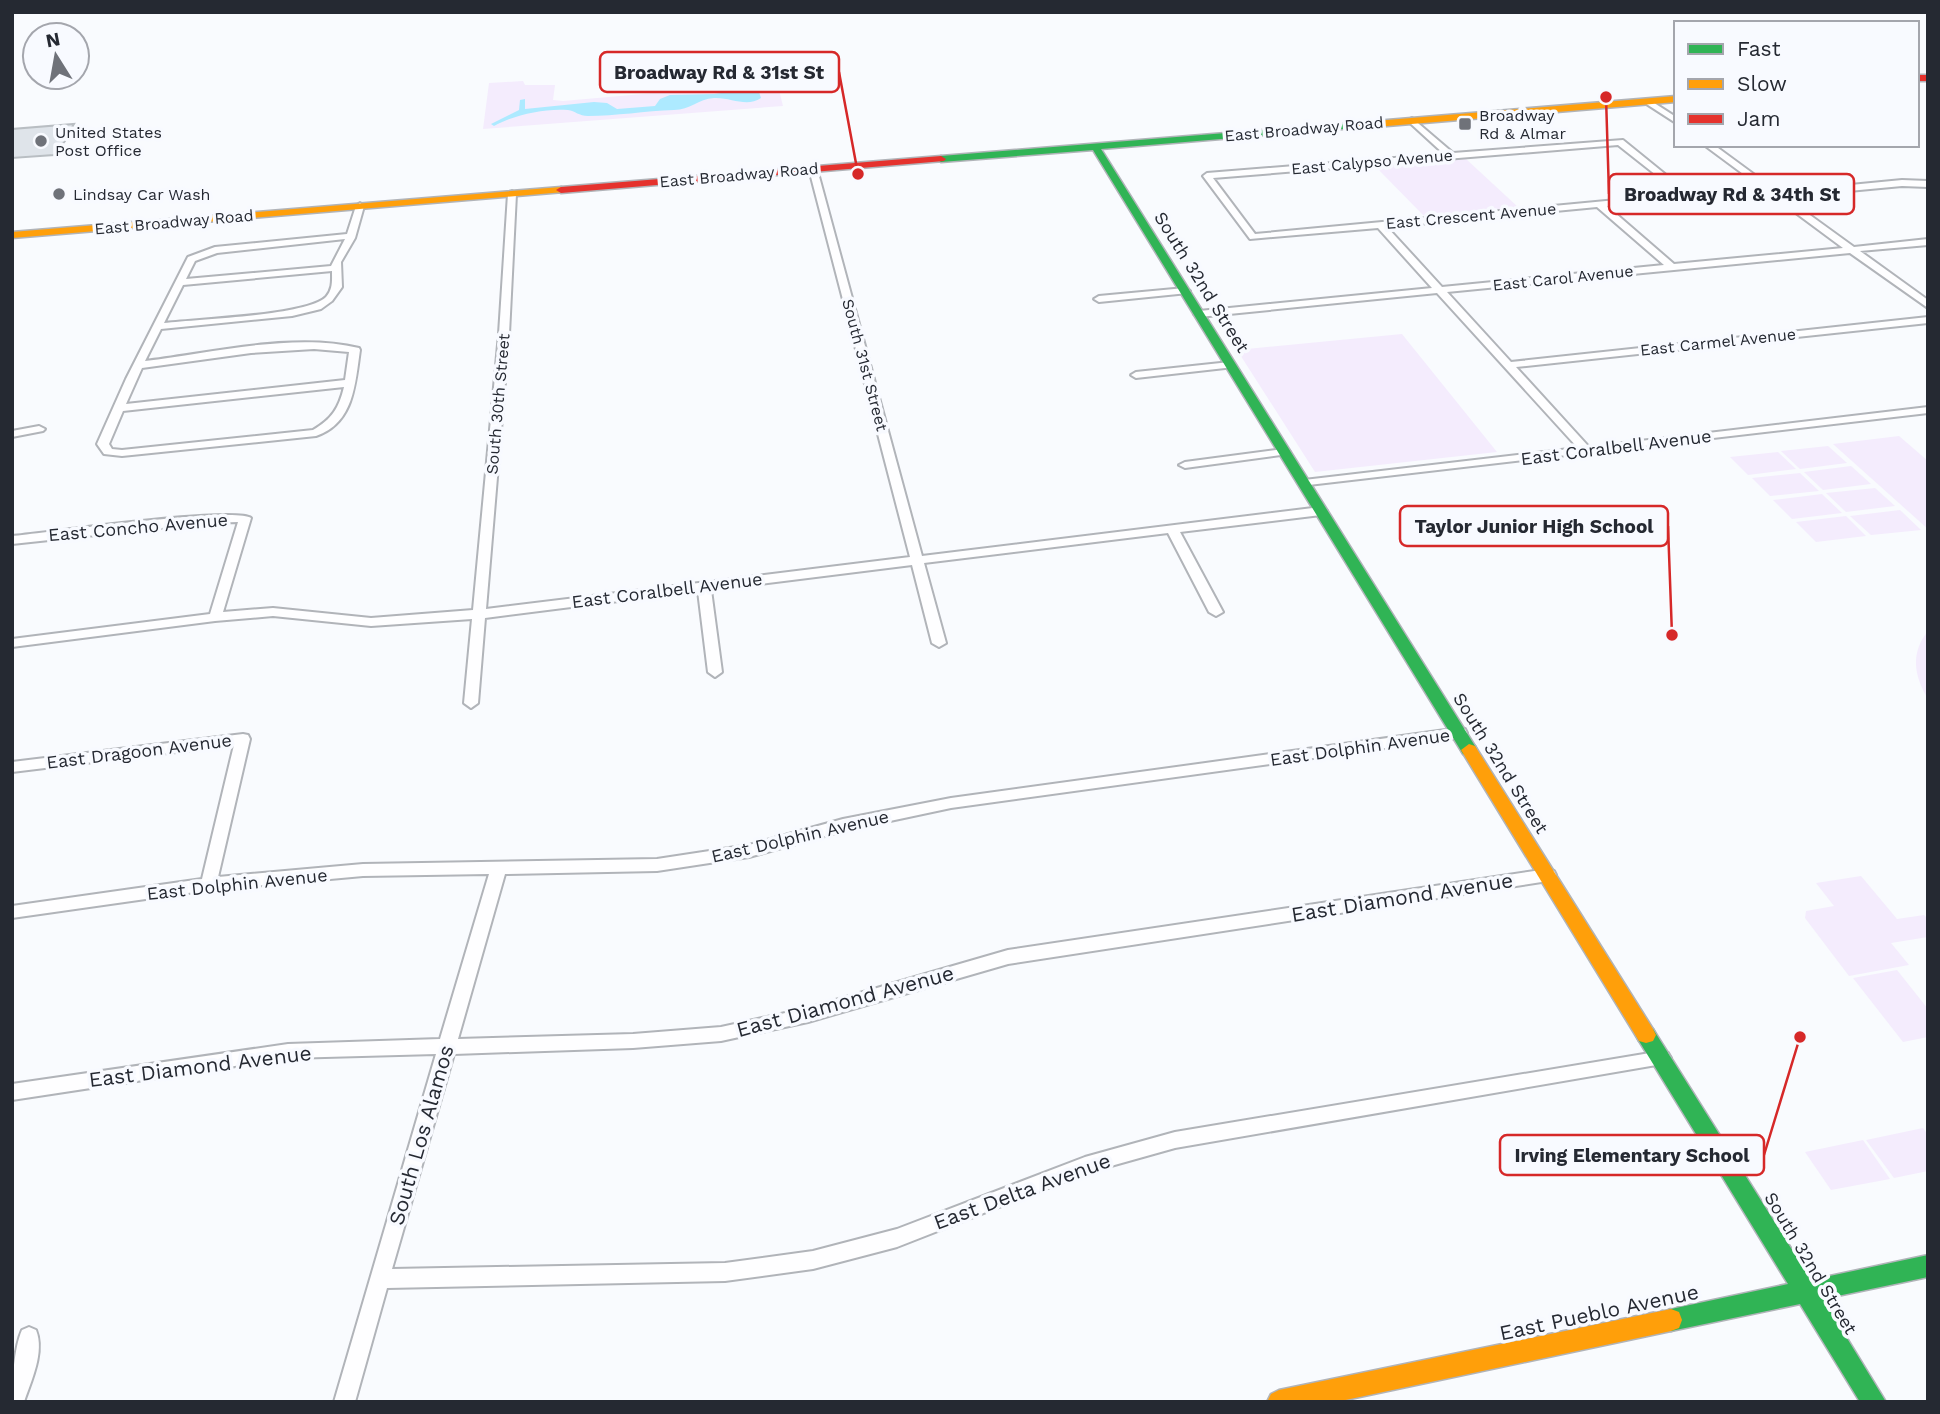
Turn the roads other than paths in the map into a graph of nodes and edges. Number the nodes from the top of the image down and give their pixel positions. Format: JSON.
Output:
{"nodes":[{"id":1,"x":1674,"y":99,"type":"edge"},
{"id":2,"x":1648,"y":101,"type":"junction"},
{"id":3,"x":1412,"y":120,"type":"junction"},
{"id":4,"x":1674,"y":120,"type":"edge"},
{"id":5,"x":1095,"y":146,"type":"junction"},
{"id":6,"x":1711,"y":147,"type":"edge"},
{"id":7,"x":1450,"y":155,"type":"junction"},
{"id":8,"x":813,"y":169,"type":"junction"},
{"id":9,"x":1928,"y":184,"type":"edge"},
{"id":10,"x":512,"y":194,"type":"junction"},
{"id":11,"x":1776,"y":195,"type":"junction"},
{"id":12,"x":1688,"y":196,"type":"joint"},
{"id":13,"x":1599,"y":204,"type":"junction"},
{"id":14,"x":359,"y":206,"type":"junction"},
{"id":15,"x":1380,"y":225,"type":"junction"},
{"id":16,"x":12,"y":235,"type":"edge"},
{"id":17,"x":351,"y":236,"type":"junction"},
{"id":18,"x":1253,"y":237,"type":"joint"},
{"id":19,"x":1928,"y":242,"type":"edge"},
{"id":20,"x":1852,"y":250,"type":"junction"},
{"id":21,"x":1672,"y":267,"type":"junction"},
{"id":22,"x":336,"y":268,"type":"junction"},
{"id":23,"x":178,"y":283,"type":"junction"},
{"id":24,"x":1440,"y":290,"type":"junction"},
{"id":25,"x":1185,"y":291,"type":"junction"},
{"id":26,"x":1099,"y":299,"type":"dead end"},
{"id":27,"x":1928,"y":304,"type":"edge"},
{"id":28,"x":1199,"y":314,"type":"junction"},
{"id":29,"x":1928,"y":320,"type":"edge"},
{"id":30,"x":160,"y":326,"type":"junction"},
{"id":31,"x":139,"y":365,"type":"junction"},
{"id":32,"x":1230,"y":365,"type":"junction"},
{"id":33,"x":1508,"y":365,"type":"junction"},
{"id":34,"x":1136,"y":375,"type":"dead end"},
{"id":35,"x":349,"y":383,"type":"junction"},
{"id":36,"x":119,"y":408,"type":"junction"},
{"id":37,"x":1928,"y":410,"type":"edge"},
{"id":38,"x":39,"y":429,"type":"dead end"},
{"id":39,"x":12,"y":434,"type":"edge"},
{"id":40,"x":1586,"y":450,"type":"junction"},
{"id":41,"x":1284,"y":452,"type":"junction"},
{"id":42,"x":1185,"y":464,"type":"dead end"},
{"id":43,"x":1304,"y":484,"type":"junction"},
{"id":44,"x":1321,"y":511,"type":"junction"},
{"id":45,"x":1172,"y":529,"type":"junction"},
{"id":46,"x":12,"y":540,"type":"edge"},
{"id":47,"x":917,"y":560,"type":"junction"},
{"id":48,"x":704,"y":586,"type":"junction"},
{"id":49,"x":1216,"y":612,"type":"dead end"},
{"id":50,"x":480,"y":614,"type":"junction"},
{"id":51,"x":215,"y":617,"type":"junction"},
{"id":52,"x":12,"y":643,"type":"edge"},
{"id":53,"x":939,"y":643,"type":"dead end"},
{"id":54,"x":715,"y":672,"type":"dead end"},
{"id":55,"x":471,"y":703,"type":"dead end"},
{"id":56,"x":1460,"y":733,"type":"junction"},
{"id":57,"x":12,"y":766,"type":"edge"},
{"id":58,"x":499,"y":867,"type":"junction"},
{"id":59,"x":1548,"y":874,"type":"junction"},
{"id":60,"x":209,"y":884,"type":"junction"},
{"id":61,"x":12,"y":912,"type":"edge"},
{"id":62,"x":447,"y":1048,"type":"junction"},
{"id":63,"x":1662,"y":1058,"type":"junction"},
{"id":64,"x":12,"y":1092,"type":"edge"},
{"id":65,"x":1928,"y":1266,"type":"edge"},
{"id":66,"x":379,"y":1279,"type":"junction"},
{"id":67,"x":1806,"y":1291,"type":"junction"},
{"id":68,"x":30,"y":1337,"type":"dead end"},
{"id":69,"x":13,"y":1402,"type":"edge"},
{"id":70,"x":344,"y":1402,"type":"edge"},
{"id":71,"x":1279,"y":1402,"type":"edge"},
{"id":72,"x":1874,"y":1402,"type":"edge"}],
"edges":[{"from":1,"to":2,"type":"main road","name":"East Broadway Road"},
{"from":2,"to":3,"type":"main road","name":"East Broadway Road"},
{"from":2,"to":4,"type":"street"},
{"from":3,"to":5,"type":"main road","name":"East Broadway Road"},
{"from":3,"to":7,"type":"street"},
{"from":5,"to":8,"type":"main road","name":"East Broadway Road"},
{"from":5,"to":25,"type":"main road","name":"South 32nd Street"},
{"from":6,"to":11,"type":"street"},
{"from":7,"to":12,"type":"street","name":"East Calypso Avenue"},
{"from":7,"to":18,"type":"street","name":"East Calypso Avenue"},
{"from":8,"to":10,"type":"main road","name":"East Broadway Road"},
{"from":8,"to":47,"type":"street","name":"South 31st Street"},
{"from":9,"to":11,"type":"street"},
{"from":10,"to":14,"type":"main road","name":"East Broadway Road"},
{"from":10,"to":50,"type":"street","name":"South 30th Street"},
{"from":11,"to":20,"type":"street"},
{"from":12,"to":13,"type":"street","name":"East Crescent Avenue"},
{"from":13,"to":15,"type":"street","name":"East Crescent Avenue"},
{"from":13,"to":21,"type":"street"},
{"from":14,"to":16,"type":"main road","name":"East Broadway Road"},
{"from":14,"to":17,"type":"street"},
{"from":15,"to":18,"type":"street","name":"East Crescent Avenue"},
{"from":15,"to":24,"type":"street"},
{"from":17,"to":22,"type":"street"},
{"from":17,"to":23,"type":"street"},
{"from":19,"to":20,"type":"street","name":"East Carol Avenue"},
{"from":20,"to":21,"type":"street","name":"East Carol Avenue"},
{"from":20,"to":27,"type":"street"},
{"from":21,"to":24,"type":"street","name":"East Carol Avenue"},
{"from":22,"to":23,"type":"street"},
{"from":22,"to":30,"type":"street"},
{"from":23,"to":30,"type":"street"},
{"from":24,"to":28,"type":"street","name":"East Carol Avenue"},
{"from":24,"to":33,"type":"street"},
{"from":25,"to":26,"type":"street"},
{"from":25,"to":28,"type":"main road","name":"South 32nd Street"},
{"from":28,"to":32,"type":"main road","name":"South 32nd Street"},
{"from":29,"to":33,"type":"street","name":"East Carmel Avenue"},
{"from":30,"to":31,"type":"street"},
{"from":31,"to":35,"type":"street"},
{"from":31,"to":36,"type":"street"},
{"from":32,"to":34,"type":"street"},
{"from":32,"to":41,"type":"main road","name":"South 32nd Street"},
{"from":33,"to":40,"type":"street"},
{"from":35,"to":36,"type":"street"},
{"from":35,"to":36,"type":"street"},
{"from":37,"to":40,"type":"street","name":"East Coralbell Avenue"},
{"from":38,"to":39,"type":"street"},
{"from":40,"to":43,"type":"street","name":"East Coralbell Avenue"},
{"from":41,"to":42,"type":"street"},
{"from":41,"to":43,"type":"main road","name":"South 32nd Street"},
{"from":43,"to":44,"type":"main road","name":"South 32nd Street"},
{"from":44,"to":45,"type":"street","name":"East Coralbell Avenue"},
{"from":44,"to":56,"type":"main road","name":"South 32nd Street"},
{"from":45,"to":47,"type":"street","name":"East Coralbell Avenue"},
{"from":45,"to":49,"type":"street"},
{"from":46,"to":51,"type":"street","name":"East Concho Avenue"},
{"from":47,"to":48,"type":"street","name":"East Coralbell Avenue"},
{"from":47,"to":53,"type":"street","name":"South 31st Street"},
{"from":48,"to":50,"type":"street","name":"East Coralbell Avenue"},
{"from":48,"to":54,"type":"street"},
{"from":50,"to":51,"type":"street","name":"East Coralbell Avenue"},
{"from":50,"to":55,"type":"street","name":"South 30th Street"},
{"from":51,"to":52,"type":"street","name":"East Coralbell Avenue"},
{"from":56,"to":58,"type":"street","name":"East Dolphin Avenue"},
{"from":56,"to":59,"type":"main road","name":"South 32nd Street"},
{"from":57,"to":60,"type":"street","name":"East Dragoon Avenue"},
{"from":58,"to":60,"type":"street","name":"East Dolphin Avenue"},
{"from":58,"to":62,"type":"street","name":"South Los Alamos"},
{"from":59,"to":62,"type":"street","name":"East Diamond Avenue"},
{"from":59,"to":63,"type":"main road","name":"South 32nd Street"},
{"from":60,"to":61,"type":"street","name":"East Dolphin Avenue"},
{"from":62,"to":64,"type":"street","name":"East Diamond Avenue"},
{"from":62,"to":66,"type":"street","name":"South Los Alamos"},
{"from":63,"to":66,"type":"street","name":"East Delta Avenue"},
{"from":63,"to":67,"type":"main road","name":"South 32nd Street"},
{"from":65,"to":67,"type":"main road","name":"East Pueblo Avenue"},
{"from":66,"to":70,"type":"street","name":"South Los Alamos"},
{"from":67,"to":71,"type":"main road","name":"East Pueblo Avenue"},
{"from":67,"to":72,"type":"main road","name":"South 32nd Street"},
{"from":68,"to":69,"type":"street"}]}
